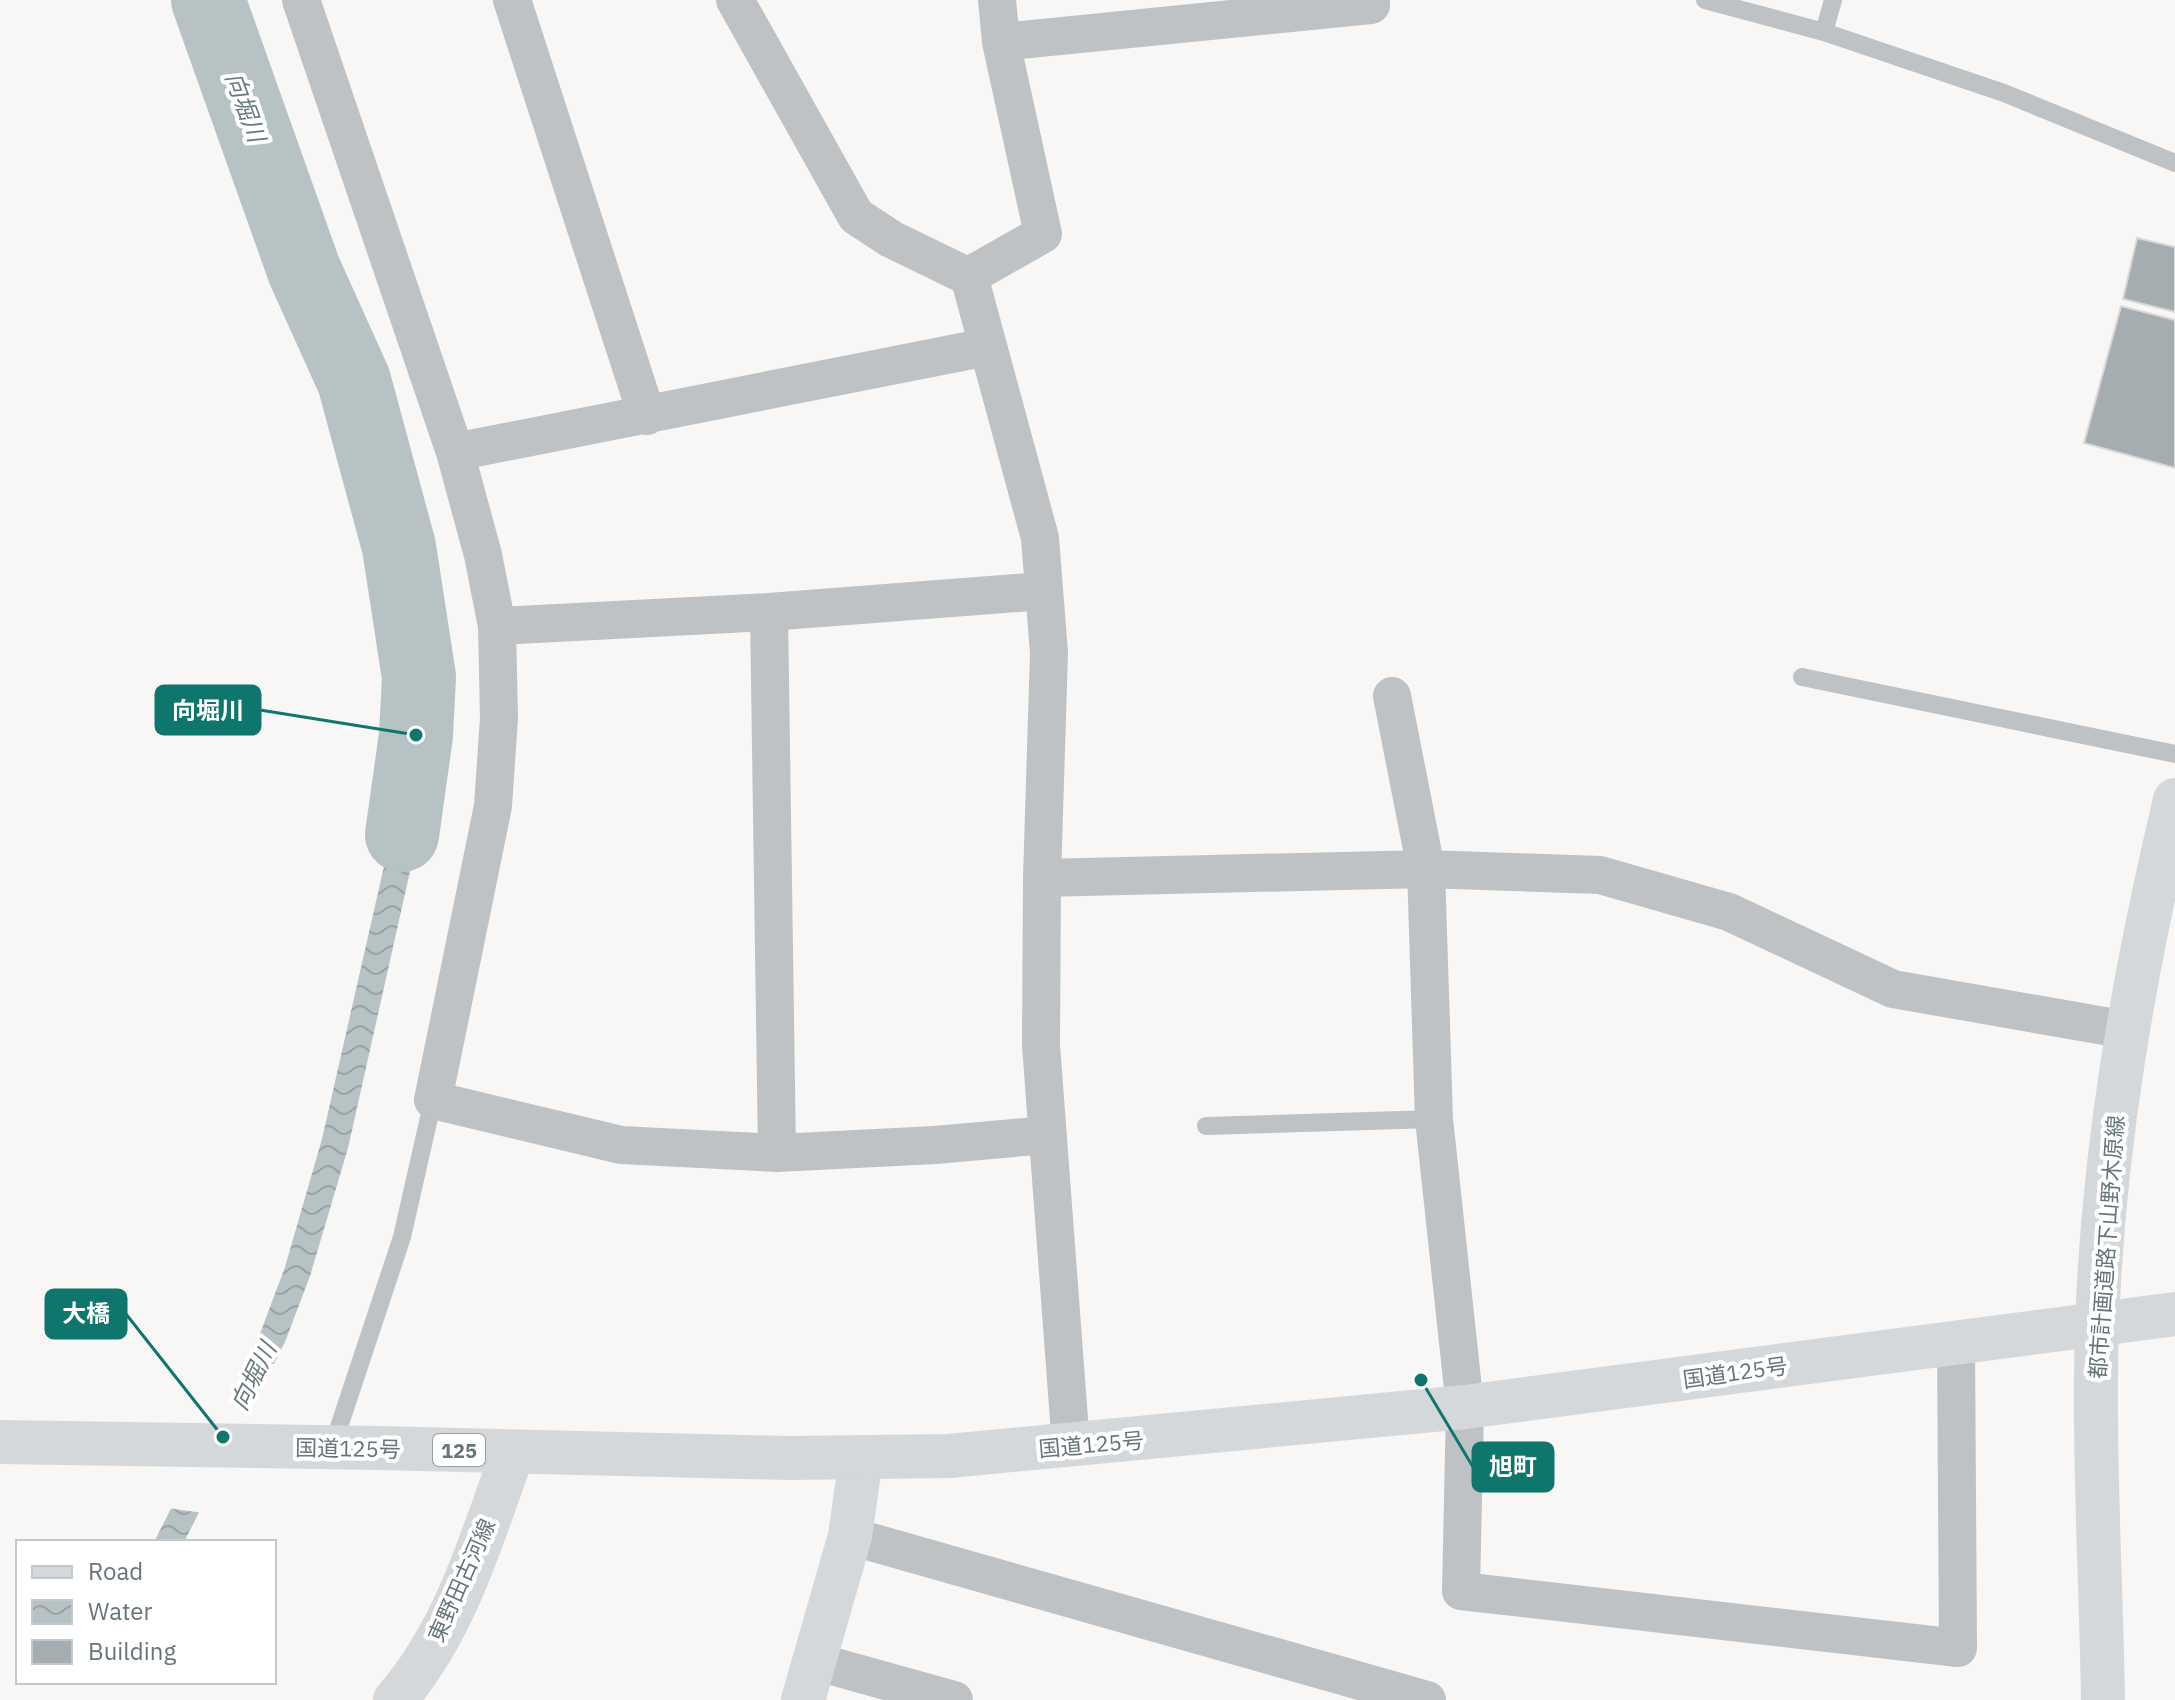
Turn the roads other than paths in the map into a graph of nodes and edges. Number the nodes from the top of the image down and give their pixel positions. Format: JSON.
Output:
{"nodes":[{"id":1,"x":301,"y":0,"type":"edge"},
{"id":2,"x":512,"y":0,"type":"edge"},
{"id":3,"x":735,"y":0,"type":"edge"},
{"id":4,"x":997,"y":0,"type":"edge"},
{"id":5,"x":1371,"y":0,"type":"edge"},
{"id":6,"x":1705,"y":0,"type":"edge"},
{"id":7,"x":1833,"y":0,"type":"edge"},
{"id":8,"x":1824,"y":32,"type":"junction"},
{"id":9,"x":1001,"y":42,"type":"junction"},
{"id":10,"x":2175,"y":163,"type":"edge"},
{"id":11,"x":969,"y":277,"type":"junction"},
{"id":12,"x":987,"y":347,"type":"junction"},
{"id":13,"x":647,"y":416,"type":"junction"},
{"id":14,"x":455,"y":452,"type":"junction"},
{"id":15,"x":1043,"y":591,"type":"junction"},
{"id":16,"x":769,"y":612,"type":"junction"},
{"id":17,"x":497,"y":626,"type":"junction"},
{"id":18,"x":1802,"y":677,"type":"dead end"},
{"id":19,"x":1392,"y":696,"type":"dead end"},
{"id":20,"x":2175,"y":754,"type":"edge"},
{"id":21,"x":2175,"y":800,"type":"edge"},
{"id":22,"x":1426,"y":869,"type":"junction"},
{"id":23,"x":1042,"y":878,"type":"junction"},
{"id":24,"x":2127,"y":1030,"type":"junction"},
{"id":25,"x":433,"y":1100,"type":"junction"},
{"id":26,"x":1434,"y":1119,"type":"junction"},
{"id":27,"x":1206,"y":1126,"type":"dead end"},
{"id":28,"x":1047,"y":1135,"type":"junction"},
{"id":29,"x":777,"y":1153,"type":"junction"},
{"id":30,"x":2175,"y":1314,"type":"edge"},
{"id":31,"x":2097,"y":1325,"type":"junction"},
{"id":32,"x":1956,"y":1343,"type":"junction"},
{"id":33,"x":1465,"y":1407,"type":"junction"},
{"id":34,"x":0,"y":1442,"type":"edge"},
{"id":35,"x":1071,"y":1446,"type":"junction"},
{"id":36,"x":332,"y":1448,"type":"junction"},
{"id":37,"x":513,"y":1452,"type":"junction"},
{"id":38,"x":861,"y":1458,"type":"junction"},
{"id":39,"x":850,"y":1536,"type":"junction"},
{"id":40,"x":809,"y":1681,"type":"edge"},
{"id":41,"x":395,"y":1700,"type":"edge"},
{"id":42,"x":954,"y":1700,"type":"edge"},
{"id":43,"x":1427,"y":1700,"type":"edge"},
{"id":44,"x":2103,"y":1700,"type":"edge"}],
"edges":[{"from":1,"to":14,"type":"street"},
{"from":2,"to":13,"type":"street"},
{"from":3,"to":11,"type":"street"},
{"from":4,"to":9,"type":"street"},
{"from":5,"to":9,"type":"street"},
{"from":6,"to":8,"type":"lane"},
{"from":7,"to":8,"type":"lane"},
{"from":8,"to":10,"type":"lane"},
{"from":9,"to":11,"type":"street"},
{"from":11,"to":12,"type":"street"},
{"from":12,"to":13,"type":"street"},
{"from":12,"to":15,"type":"street"},
{"from":13,"to":14,"type":"street"},
{"from":14,"to":17,"type":"street"},
{"from":15,"to":16,"type":"street"},
{"from":15,"to":23,"type":"street"},
{"from":16,"to":17,"type":"street"},
{"from":16,"to":29,"type":"street"},
{"from":17,"to":25,"type":"street"},
{"from":18,"to":20,"type":"lane"},
{"from":19,"to":22,"type":"street"},
{"from":21,"to":24,"type":"main road","name":"都市計画道路下山野木原線"},
{"from":22,"to":23,"type":"street"},
{"from":22,"to":24,"type":"street"},
{"from":22,"to":26,"type":"street"},
{"from":23,"to":28,"type":"street"},
{"from":24,"to":31,"type":"main road","name":"都市計画道路下山野木原線"},
{"from":25,"to":29,"type":"street"},
{"from":25,"to":36,"type":"lane"},
{"from":26,"to":27,"type":"lane"},
{"from":26,"to":33,"type":"street"},
{"from":28,"to":29,"type":"street"},
{"from":28,"to":35,"type":"street"},
{"from":30,"to":31,"type":"main road","name":"国道125号","number":"125"},
{"from":31,"to":32,"type":"main road","name":"国道125号","number":"125"},
{"from":31,"to":44,"type":"main road","name":"都市計画道路下山野木原線"},
{"from":32,"to":33,"type":"main road","name":"国道125号","number":"125"},
{"from":32,"to":33,"type":"street"},
{"from":33,"to":35,"type":"main road","name":"国道125号","number":"125"},
{"from":34,"to":36,"type":"main road","name":"国道125号","number":"125"},
{"from":35,"to":38,"type":"main road","name":"国道125号","number":"125"},
{"from":36,"to":37,"type":"main road","name":"国道125号","number":"125"},
{"from":37,"to":38,"type":"main road","name":"国道125号","number":"125"},
{"from":37,"to":41,"type":"main road","name":"東野田古河線"},
{"from":38,"to":39,"type":"main road"},
{"from":39,"to":40,"type":"main road"},
{"from":39,"to":43,"type":"street"},
{"from":40,"to":42,"type":"street"}]}
